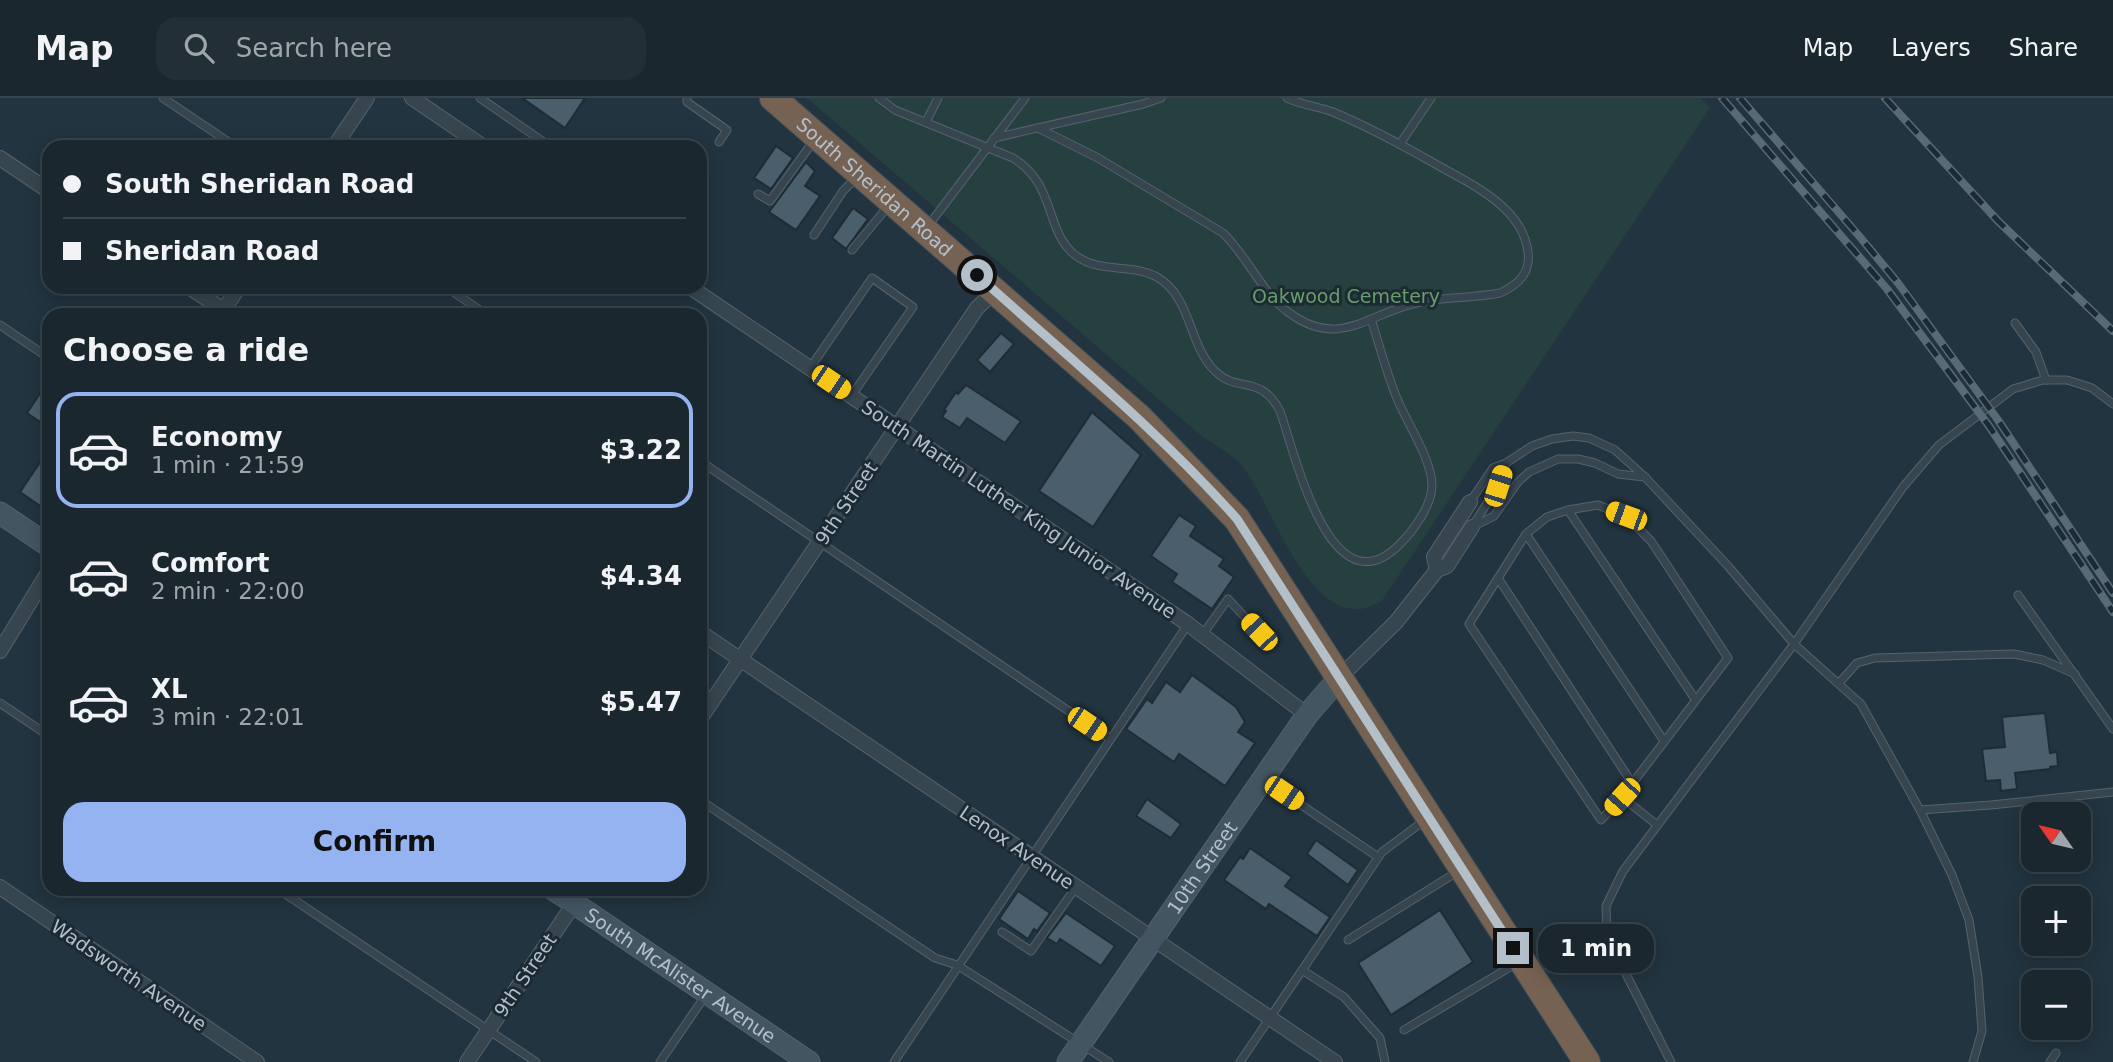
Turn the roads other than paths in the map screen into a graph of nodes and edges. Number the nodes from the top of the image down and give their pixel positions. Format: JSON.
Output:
{"nodes":[{"id":1,"x":163,"y":98,"type":"edge"},
{"id":2,"x":367,"y":98,"type":"edge"},
{"id":3,"x":412,"y":98,"type":"edge"},
{"id":4,"x":480,"y":98,"type":"edge"},
{"id":5,"x":687,"y":98,"type":"edge"},
{"id":6,"x":773,"y":98,"type":"edge"},
{"id":7,"x":879,"y":98,"type":"edge"},
{"id":8,"x":938,"y":98,"type":"edge"},
{"id":9,"x":1161,"y":98,"type":"edge"},
{"id":10,"x":1287,"y":98,"type":"edge"},
{"id":11,"x":1431,"y":98,"type":"edge"},
{"id":12,"x":1023,"y":99,"type":"edge"},
{"id":13,"x":926,"y":122,"type":"junction"},
{"id":14,"x":1038,"y":128,"type":"junction"},
{"id":15,"x":817,"y":136,"type":"junction"},
{"id":16,"x":994,"y":138,"type":"junction"},
{"id":17,"x":226,"y":140,"type":"edge"},
{"id":18,"x":339,"y":140,"type":"edge"},
{"id":19,"x":474,"y":140,"type":"edge"},
{"id":20,"x":541,"y":140,"type":"edge"},
{"id":21,"x":719,"y":142,"type":"dead end"},
{"id":22,"x":1400,"y":144,"type":"junction"},
{"id":23,"x":987,"y":148,"type":"junction"},
{"id":24,"x":0,"y":158,"type":"edge"},
{"id":25,"x":860,"y":174,"type":"junction"},
{"id":26,"x":42,"y":186,"type":"edge"},
{"id":27,"x":758,"y":194,"type":"dead end"},
{"id":28,"x":892,"y":202,"type":"junction"},
{"id":29,"x":925,"y":230,"type":"junction"},
{"id":30,"x":814,"y":235,"type":"dead end"},
{"id":31,"x":852,"y":250,"type":"dead end"},
{"id":32,"x":995,"y":291,"type":"junction"},
{"id":33,"x":199,"y":294,"type":"edge"},
{"id":34,"x":456,"y":294,"type":"edge"},
{"id":35,"x":701,"y":294,"type":"edge"},
{"id":36,"x":218,"y":308,"type":"edge"},
{"id":37,"x":476,"y":308,"type":"edge"},
{"id":38,"x":1371,"y":319,"type":"junction"},
{"id":39,"x":2015,"y":323,"type":"dead end"},
{"id":40,"x":0,"y":325,"type":"edge"},
{"id":41,"x":42,"y":353,"type":"edge"},
{"id":42,"x":810,"y":368,"type":"junction"},
{"id":43,"x":2046,"y":380,"type":"junction"},
{"id":44,"x":851,"y":396,"type":"junction"},
{"id":45,"x":2113,"y":404,"type":"edge"},
{"id":46,"x":897,"y":427,"type":"junction"},
{"id":47,"x":1506,"y":463,"type":"junction"},
{"id":48,"x":707,"y":466,"type":"edge"},
{"id":49,"x":1645,"y":477,"type":"junction"},
{"id":50,"x":1470,"y":502,"type":"joint"},
{"id":51,"x":1568,"y":510,"type":"junction"},
{"id":52,"x":0,"y":513,"type":"edge"},
{"id":53,"x":1472,"y":527,"type":"junction"},
{"id":54,"x":1526,"y":534,"type":"junction"},
{"id":55,"x":42,"y":542,"type":"edge"},
{"id":56,"x":819,"y":543,"type":"junction"},
{"id":57,"x":1437,"y":570,"type":"junction"},
{"id":58,"x":1498,"y":578,"type":"junction"},
{"id":59,"x":42,"y":582,"type":"edge"},
{"id":60,"x":2018,"y":595,"type":"dead end"},
{"id":61,"x":1188,"y":624,"type":"junction"},
{"id":62,"x":1259,"y":632,"type":"dead end"},
{"id":63,"x":1202,"y":635,"type":"junction"},
{"id":64,"x":707,"y":637,"type":"edge"},
{"id":65,"x":1794,"y":644,"type":"junction"},
{"id":66,"x":0,"y":651,"type":"edge"},
{"id":67,"x":740,"y":659,"type":"junction"},
{"id":68,"x":2075,"y":674,"type":"junction"},
{"id":69,"x":1340,"y":677,"type":"junction"},
{"id":70,"x":1839,"y":683,"type":"junction"},
{"id":71,"x":1695,"y":699,"type":"junction"},
{"id":72,"x":0,"y":703,"type":"edge"},
{"id":73,"x":707,"y":708,"type":"edge"},
{"id":74,"x":1307,"y":715,"type":"junction"},
{"id":75,"x":2113,"y":729,"type":"edge"},
{"id":76,"x":42,"y":731,"type":"edge"},
{"id":77,"x":1110,"y":739,"type":"junction"},
{"id":78,"x":1664,"y":741,"type":"junction"},
{"id":79,"x":1263,"y":778,"type":"junction"},
{"id":80,"x":1632,"y":783,"type":"junction"},
{"id":81,"x":2113,"y":792,"type":"edge"},
{"id":82,"x":1622,"y":797,"type":"junction"},
{"id":83,"x":707,"y":805,"type":"edge"},
{"id":84,"x":1920,"y":810,"type":"junction"},
{"id":85,"x":1429,"y":818,"type":"junction"},
{"id":86,"x":1657,"y":825,"type":"junction"},
{"id":87,"x":1378,"y":857,"type":"junction"},
{"id":88,"x":1033,"y":858,"type":"junction"},
{"id":89,"x":1462,"y":869,"type":"junction"},
{"id":90,"x":0,"y":887,"type":"edge"},
{"id":91,"x":1076,"y":887,"type":"junction"},
{"id":92,"x":288,"y":896,"type":"edge"},
{"id":93,"x":579,"y":896,"type":"edge"},
{"id":94,"x":1002,"y":932,"type":"dead end"},
{"id":95,"x":1152,"y":939,"type":"junction"},
{"id":96,"x":1348,"y":940,"type":"dead end"},
{"id":97,"x":1521,"y":960,"type":"junction"},
{"id":98,"x":957,"y":965,"type":"junction"},
{"id":99,"x":1302,"y":970,"type":"junction"},
{"id":100,"x":708,"y":993,"type":"junction"},
{"id":101,"x":1270,"y":1017,"type":"junction"},
{"id":102,"x":488,"y":1030,"type":"junction"},
{"id":103,"x":1404,"y":1030,"type":"dead end"},
{"id":104,"x":1074,"y":1053,"type":"edge"},
{"id":105,"x":2056,"y":1053,"type":"dead end"},
{"id":106,"x":257,"y":1062,"type":"edge"},
{"id":107,"x":467,"y":1062,"type":"edge"},
{"id":108,"x":536,"y":1062,"type":"edge"},
{"id":109,"x":660,"y":1062,"type":"edge"},
{"id":110,"x":809,"y":1062,"type":"edge"},
{"id":111,"x":894,"y":1062,"type":"edge"},
{"id":112,"x":1109,"y":1062,"type":"edge"},
{"id":113,"x":1240,"y":1062,"type":"edge"},
{"id":114,"x":1335,"y":1062,"type":"edge"},
{"id":115,"x":1385,"y":1062,"type":"edge"},
{"id":116,"x":1587,"y":1062,"type":"edge"},
{"id":117,"x":1671,"y":1062,"type":"edge"},
{"id":118,"x":1973,"y":1062,"type":"edge"},
{"id":119,"x":2050,"y":1062,"type":"edge"}],
"edges":[{"from":1,"to":17,"type":"lane"},
{"from":2,"to":18,"type":"street"},
{"from":3,"to":19,"type":"street"},
{"from":4,"to":20,"type":"lane"},
{"from":5,"to":21,"type":"lane"},
{"from":6,"to":15,"type":"highway","name":"South Sheridan Road"},
{"from":7,"to":13,"type":"lane"},
{"from":8,"to":13,"type":"lane"},
{"from":9,"to":14,"type":"lane"},
{"from":10,"to":22,"type":"lane"},
{"from":11,"to":22,"type":"lane"},
{"from":12,"to":16,"type":"lane"},
{"from":13,"to":23,"type":"lane"},
{"from":14,"to":16,"type":"lane"},
{"from":14,"to":38,"type":"lane"},
{"from":15,"to":25,"type":"highway","name":"South Sheridan Road"},
{"from":15,"to":27,"type":"lane"},
{"from":16,"to":23,"type":"lane"},
{"from":22,"to":38,"type":"lane"},
{"from":23,"to":29,"type":"lane"},
{"from":23,"to":38,"type":"lane"},
{"from":24,"to":26,"type":"street"},
{"from":25,"to":28,"type":"highway","name":"South Sheridan Road"},
{"from":25,"to":30,"type":"lane"},
{"from":28,"to":29,"type":"highway","name":"South Sheridan Road"},
{"from":28,"to":31,"type":"lane"},
{"from":29,"to":32,"type":"highway","name":"South Sheridan Road"},
{"from":32,"to":46,"type":"street","name":"9th Street"},
{"from":32,"to":69,"type":"highway","name":"South Sheridan Road"},
{"from":33,"to":36,"type":"street"},
{"from":34,"to":37,"type":"lane"},
{"from":35,"to":42,"type":"street","name":"South Martin Luther King Junior Avenue"},
{"from":39,"to":43,"type":"lane"},
{"from":40,"to":41,"type":"lane"},
{"from":42,"to":44,"type":"street","name":"South Martin Luther King Junior Avenue"},
{"from":42,"to":44,"type":"lane"},
{"from":43,"to":45,"type":"lane"},
{"from":43,"to":65,"type":"lane"},
{"from":44,"to":46,"type":"street","name":"South Martin Luther King Junior Avenue"},
{"from":46,"to":56,"type":"street","name":"9th Street"},
{"from":46,"to":61,"type":"street","name":"South Martin Luther King Junior Avenue"},
{"from":47,"to":49,"type":"lane"},
{"from":47,"to":50,"type":"lane"},
{"from":47,"to":53,"type":"lane"},
{"from":48,"to":56,"type":"lane"},
{"from":49,"to":53,"type":"lane"},
{"from":49,"to":65,"type":"lane"},
{"from":50,"to":57,"type":"street"},
{"from":51,"to":54,"type":"lane"},
{"from":51,"to":71,"type":"lane"},
{"from":51,"to":71,"type":"lane"},
{"from":52,"to":55,"type":"street"},
{"from":53,"to":57,"type":"street"},
{"from":54,"to":58,"type":"lane"},
{"from":54,"to":78,"type":"lane"},
{"from":56,"to":67,"type":"street","name":"9th Street"},
{"from":56,"to":77,"type":"lane"},
{"from":57,"to":69,"type":"street"},
{"from":58,"to":80,"type":"lane"},
{"from":58,"to":82,"type":"lane"},
{"from":59,"to":66,"type":"street"},
{"from":60,"to":68,"type":"lane"},
{"from":61,"to":63,"type":"street","name":"South Martin Luther King Junior Avenue"},
{"from":61,"to":77,"type":"lane"},
{"from":62,"to":63,"type":"lane"},
{"from":63,"to":74,"type":"street","name":"South Martin Luther King Junior Avenue"},
{"from":64,"to":67,"type":"street","name":"Lenox Avenue"},
{"from":65,"to":70,"type":"lane"},
{"from":65,"to":86,"type":"lane"},
{"from":67,"to":73,"type":"street","name":"9th Street"},
{"from":67,"to":88,"type":"street","name":"Lenox Avenue"},
{"from":68,"to":70,"type":"lane"},
{"from":68,"to":75,"type":"lane"},
{"from":69,"to":74,"type":"street","name":"10th Street"},
{"from":69,"to":85,"type":"highway","name":"South Sheridan Road"},
{"from":70,"to":84,"type":"lane"},
{"from":71,"to":78,"type":"lane"},
{"from":72,"to":76,"type":"lane"},
{"from":74,"to":79,"type":"street","name":"10th Street"},
{"from":77,"to":88,"type":"lane"},
{"from":78,"to":80,"type":"lane"},
{"from":79,"to":87,"type":"lane"},
{"from":79,"to":95,"type":"street","name":"10th Street"},
{"from":80,"to":82,"type":"lane"},
{"from":81,"to":84,"type":"lane"},
{"from":82,"to":86,"type":"lane"},
{"from":83,"to":98,"type":"lane"},
{"from":84,"to":118,"type":"lane"},
{"from":85,"to":87,"type":"lane"},
{"from":85,"to":89,"type":"highway","name":"South Sheridan Road"},
{"from":86,"to":117,"type":"lane"},
{"from":87,"to":99,"type":"lane"},
{"from":88,"to":91,"type":"street","name":"Lenox Avenue"},
{"from":88,"to":98,"type":"lane"},
{"from":89,"to":96,"type":"lane"},
{"from":89,"to":97,"type":"highway","name":"South Sheridan Road"},
{"from":90,"to":106,"type":"street","name":"Wadsworth Avenue"},
{"from":91,"to":94,"type":"lane"},
{"from":91,"to":95,"type":"street","name":"Lenox Avenue"},
{"from":92,"to":102,"type":"lane"},
{"from":93,"to":100,"type":"street","name":"South McAlister Avenue"},
{"from":93,"to":102,"type":"street","name":"9th Street"},
{"from":95,"to":101,"type":"street","name":"Lenox Avenue"},
{"from":95,"to":104,"type":"street","name":"10th Street"},
{"from":97,"to":103,"type":"lane"},
{"from":97,"to":116,"type":"highway","name":"South Sheridan Road"},
{"from":98,"to":104,"type":"lane"},
{"from":98,"to":111,"type":"lane"},
{"from":99,"to":101,"type":"lane"},
{"from":99,"to":115,"type":"lane"},
{"from":100,"to":109,"type":"lane"},
{"from":100,"to":110,"type":"street","name":"South McAlister Avenue"},
{"from":101,"to":113,"type":"lane"},
{"from":101,"to":114,"type":"street","name":"Lenox Avenue"},
{"from":102,"to":107,"type":"street","name":"9th Street"},
{"from":102,"to":108,"type":"lane"},
{"from":104,"to":112,"type":"lane"},
{"from":105,"to":119,"type":"lane"}]}
